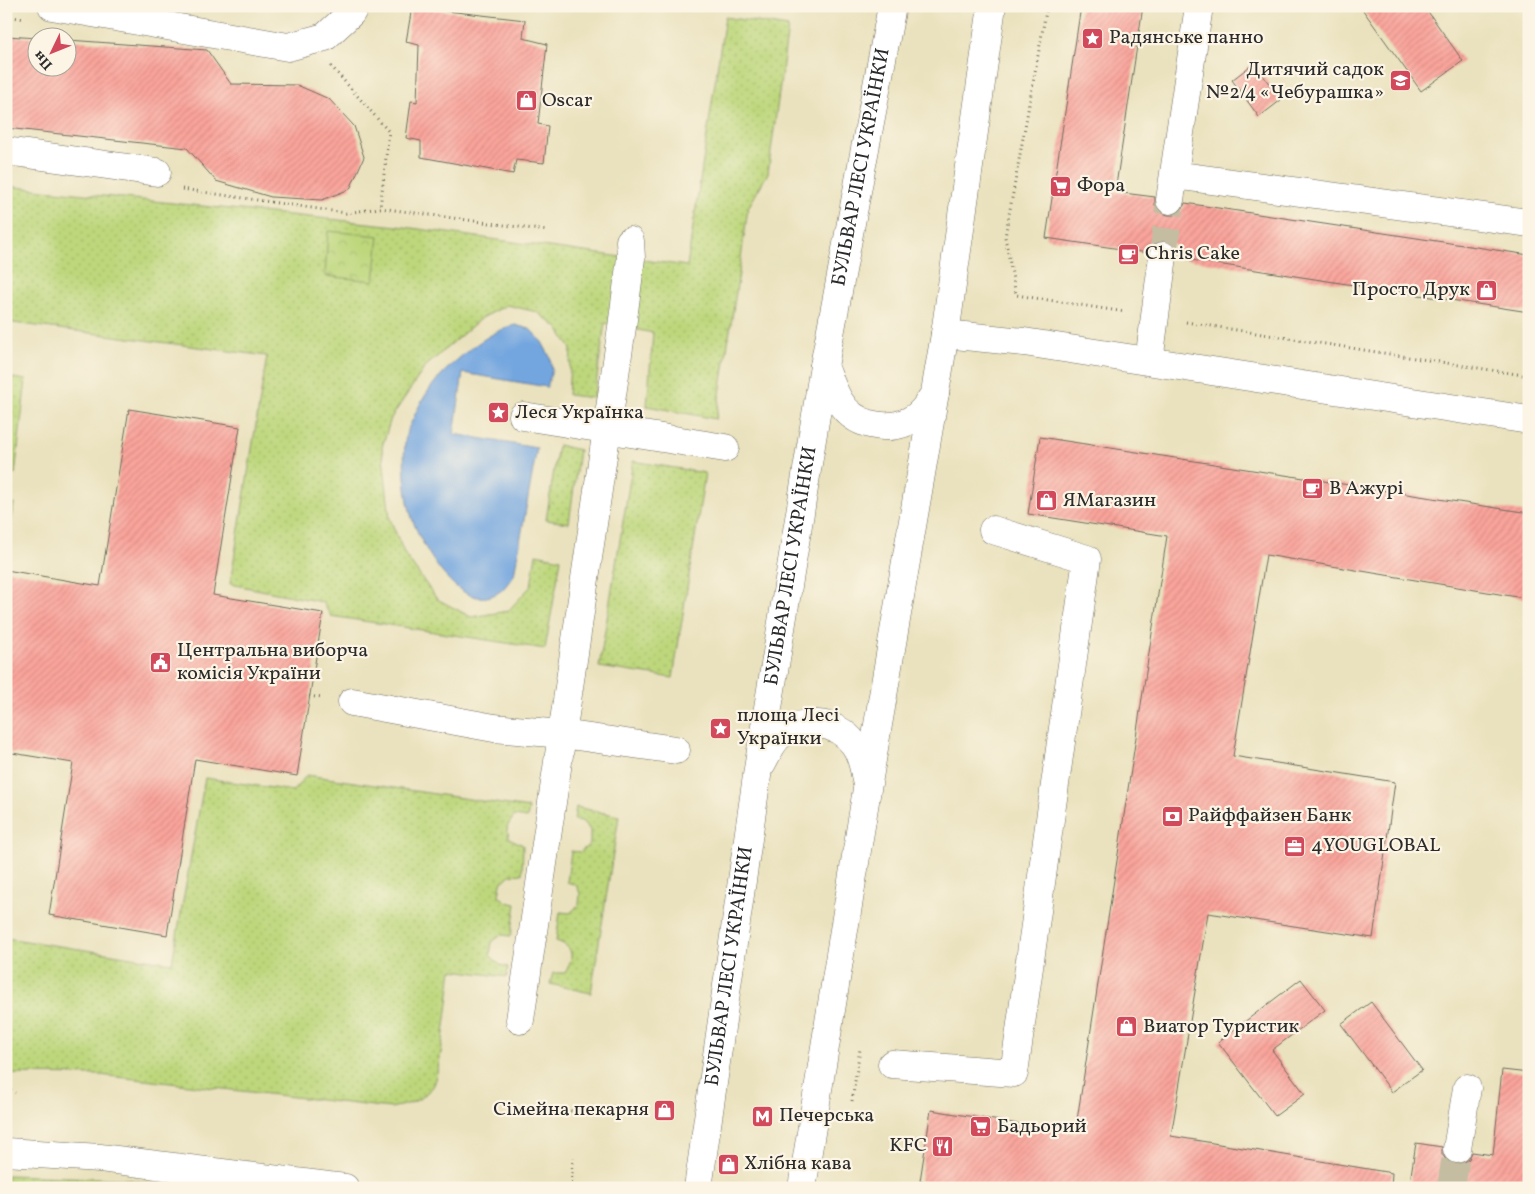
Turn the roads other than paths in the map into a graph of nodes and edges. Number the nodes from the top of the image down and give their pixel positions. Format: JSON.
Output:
{"nodes":[{"id":1,"x":52,"y":6,"type":"edge"},
{"id":2,"x":355,"y":6,"type":"edge"},
{"id":3,"x":892,"y":6,"type":"edge"},
{"id":4,"x":992,"y":6,"type":"edge"},
{"id":5,"x":1199,"y":6,"type":"edge"},
{"id":6,"x":6,"y":151,"type":"edge"},
{"id":7,"x":157,"y":172,"type":"dead end"},
{"id":8,"x":1529,"y":223,"type":"edge"},
{"id":9,"x":630,"y":241,"type":"dead end"},
{"id":10,"x":1163,"y":256,"type":"tunnel mouth"},
{"id":11,"x":945,"y":334,"type":"junction"},
{"id":12,"x":1149,"y":361,"type":"junction"},
{"id":13,"x":824,"y":366,"type":"junction"},
{"id":14,"x":935,"y":393,"type":"junction"},
{"id":15,"x":523,"y":416,"type":"dead end"},
{"id":16,"x":1529,"y":420,"type":"edge"},
{"id":17,"x":607,"y":430,"type":"junction"},
{"id":18,"x":725,"y":448,"type":"dead end"},
{"id":19,"x":993,"y":530,"type":"dead end"},
{"id":20,"x":352,"y":702,"type":"dead end"},
{"id":21,"x":562,"y":734,"type":"junction"},
{"id":22,"x":676,"y":750,"type":"dead end"},
{"id":23,"x":758,"y":769,"type":"junction"},
{"id":24,"x":867,"y":789,"type":"junction"},
{"id":25,"x":520,"y":1020,"type":"dead end"},
{"id":26,"x":892,"y":1064,"type":"dead end"},
{"id":27,"x":1467,"y":1088,"type":"dead end"},
{"id":28,"x":1457,"y":1149,"type":"tunnel mouth"},
{"id":29,"x":6,"y":1152,"type":"edge"},
{"id":30,"x":345,"y":1188,"type":"edge"},
{"id":31,"x":698,"y":1188,"type":"edge"},
{"id":32,"x":802,"y":1188,"type":"edge"}],
"edges":[{"from":1,"to":2,"type":"main road"},
{"from":3,"to":13,"type":"main road","name":"БУЛЬВАР ЛЕСІ УКРАЇНКИ"},
{"from":4,"to":11,"type":"main road"},
{"from":5,"to":8,"type":"main road"},
{"from":6,"to":7,"type":"main road"},
{"from":9,"to":17,"type":"main road"},
{"from":10,"to":12,"type":"main road"},
{"from":11,"to":12,"type":"main road"},
{"from":11,"to":14,"type":"main road"},
{"from":12,"to":16,"type":"main road"},
{"from":13,"to":14,"type":"main road"},
{"from":13,"to":23,"type":"main road","name":"БУЛЬВАР ЛЕСІ УКРАЇНКИ"},
{"from":14,"to":24,"type":"main road"},
{"from":15,"to":17,"type":"main road"},
{"from":17,"to":18,"type":"main road"},
{"from":17,"to":21,"type":"main road"},
{"from":19,"to":26,"type":"main road"},
{"from":20,"to":21,"type":"main road"},
{"from":21,"to":22,"type":"main road"},
{"from":21,"to":25,"type":"main road"},
{"from":23,"to":24,"type":"main road"},
{"from":23,"to":31,"type":"main road","name":"БУЛЬВАР ЛЕСІ УКРАЇНКИ"},
{"from":24,"to":32,"type":"main road"},
{"from":27,"to":28,"type":"main road"},
{"from":29,"to":30,"type":"main road"}]}
